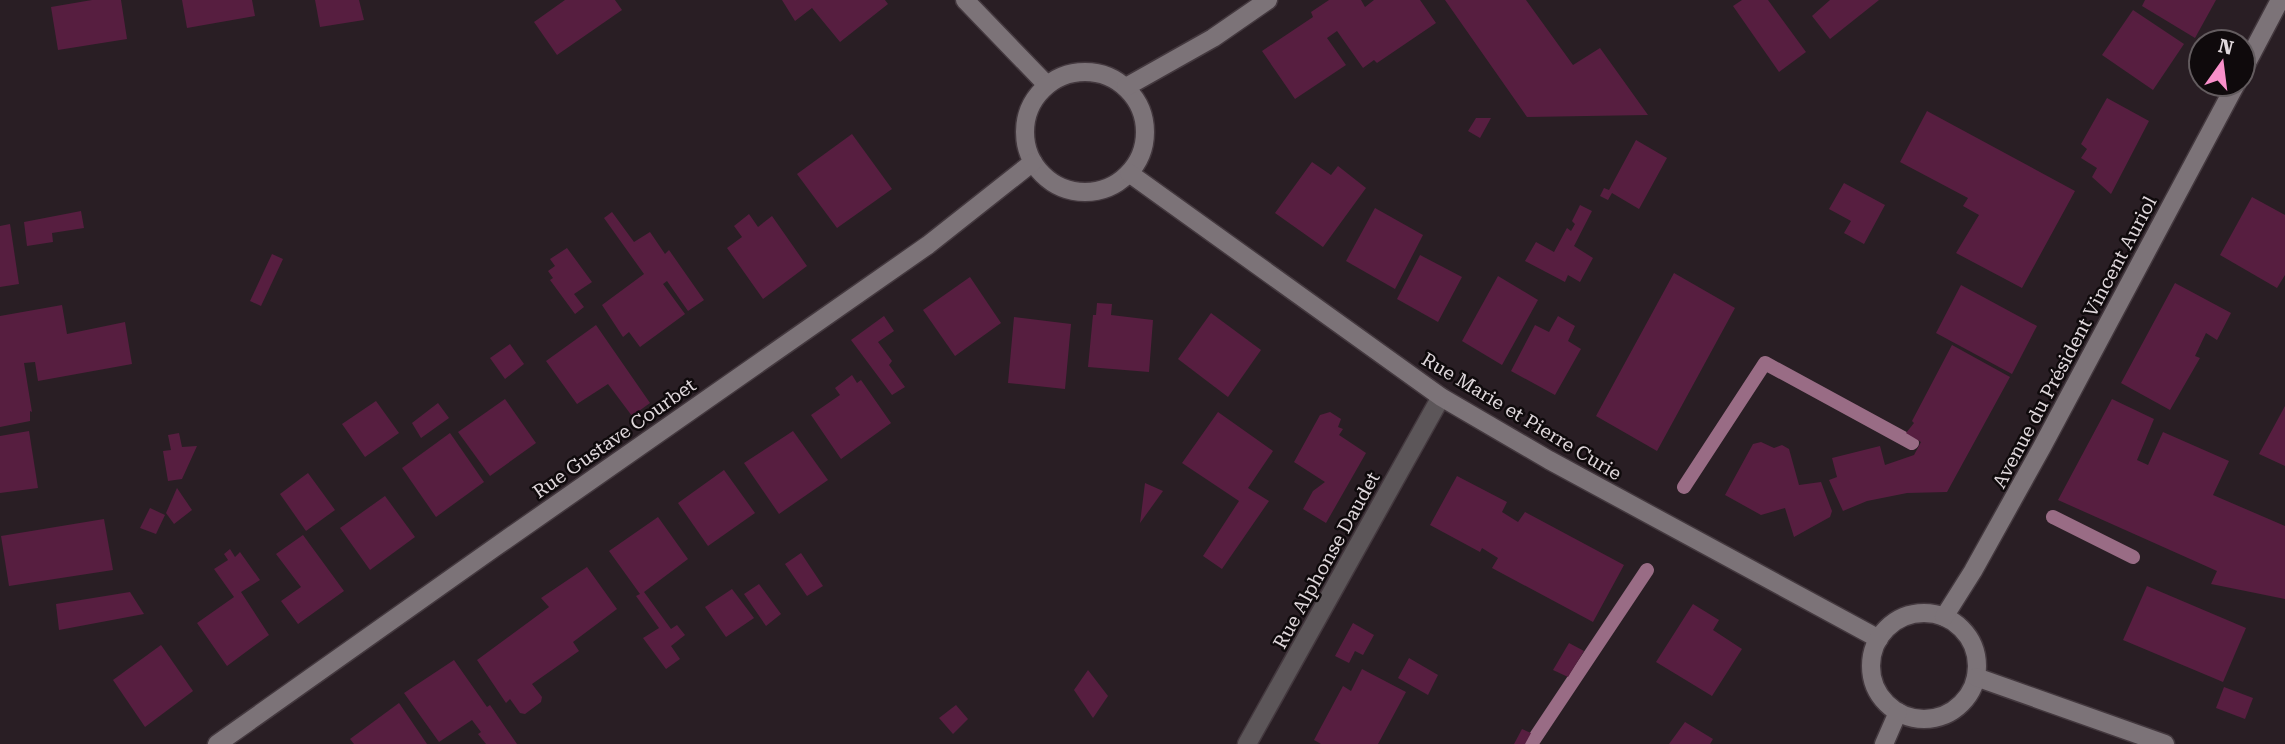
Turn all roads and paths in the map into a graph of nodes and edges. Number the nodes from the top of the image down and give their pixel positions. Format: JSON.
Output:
{"nodes":[{"id":1,"x":965,"y":0,"type":"edge"},
{"id":2,"x":1268,"y":0,"type":"edge"},
{"id":3,"x":2280,"y":0,"type":"edge"},
{"id":4,"x":2257,"y":44,"type":"edge"},
{"id":5,"x":1047,"y":85,"type":"junction"},
{"id":6,"x":1126,"y":88,"type":"junction"},
{"id":7,"x":2229,"y":98,"type":"edge"},
{"id":8,"x":1032,"y":162,"type":"junction"},
{"id":9,"x":1129,"y":173,"type":"junction"},
{"id":10,"x":1441,"y":397,"type":"junction"},
{"id":11,"x":1944,"y":617,"type":"junction"},
{"id":12,"x":1879,"y":639,"type":"junction"},
{"id":13,"x":1976,"y":677,"type":"junction"},
{"id":14,"x":1898,"y":712,"type":"junction"},
{"id":15,"x":217,"y":744,"type":"edge"},
{"id":16,"x":1247,"y":744,"type":"edge"},
{"id":17,"x":1884,"y":744,"type":"edge"},
{"id":18,"x":2165,"y":744,"type":"edge"}],
"edges":[{"from":1,"to":5,"type":"street"},
{"from":2,"to":6,"type":"street"},
{"from":3,"to":4,"type":"street"},
{"from":5,"to":6,"type":"street"},
{"from":5,"to":8,"type":"street"},
{"from":6,"to":9,"type":"street"},
{"from":7,"to":11,"type":"street","name":"Avenue du Président Vincent Auriol"},
{"from":8,"to":9,"type":"street"},
{"from":8,"to":15,"type":"street","name":"Rue Gustave Courbet"},
{"from":9,"to":10,"type":"street","name":"Rue Marie et Pierre Curie"},
{"from":10,"to":12,"type":"street","name":"Rue Marie et Pierre Curie"},
{"from":10,"to":16,"type":"street","name":"Rue Alphonse Daudet"},
{"from":11,"to":12,"type":"street"},
{"from":11,"to":13,"type":"street"},
{"from":12,"to":14,"type":"street"},
{"from":13,"to":14,"type":"street"},
{"from":13,"to":18,"type":"street"},
{"from":14,"to":17,"type":"street"}]}
